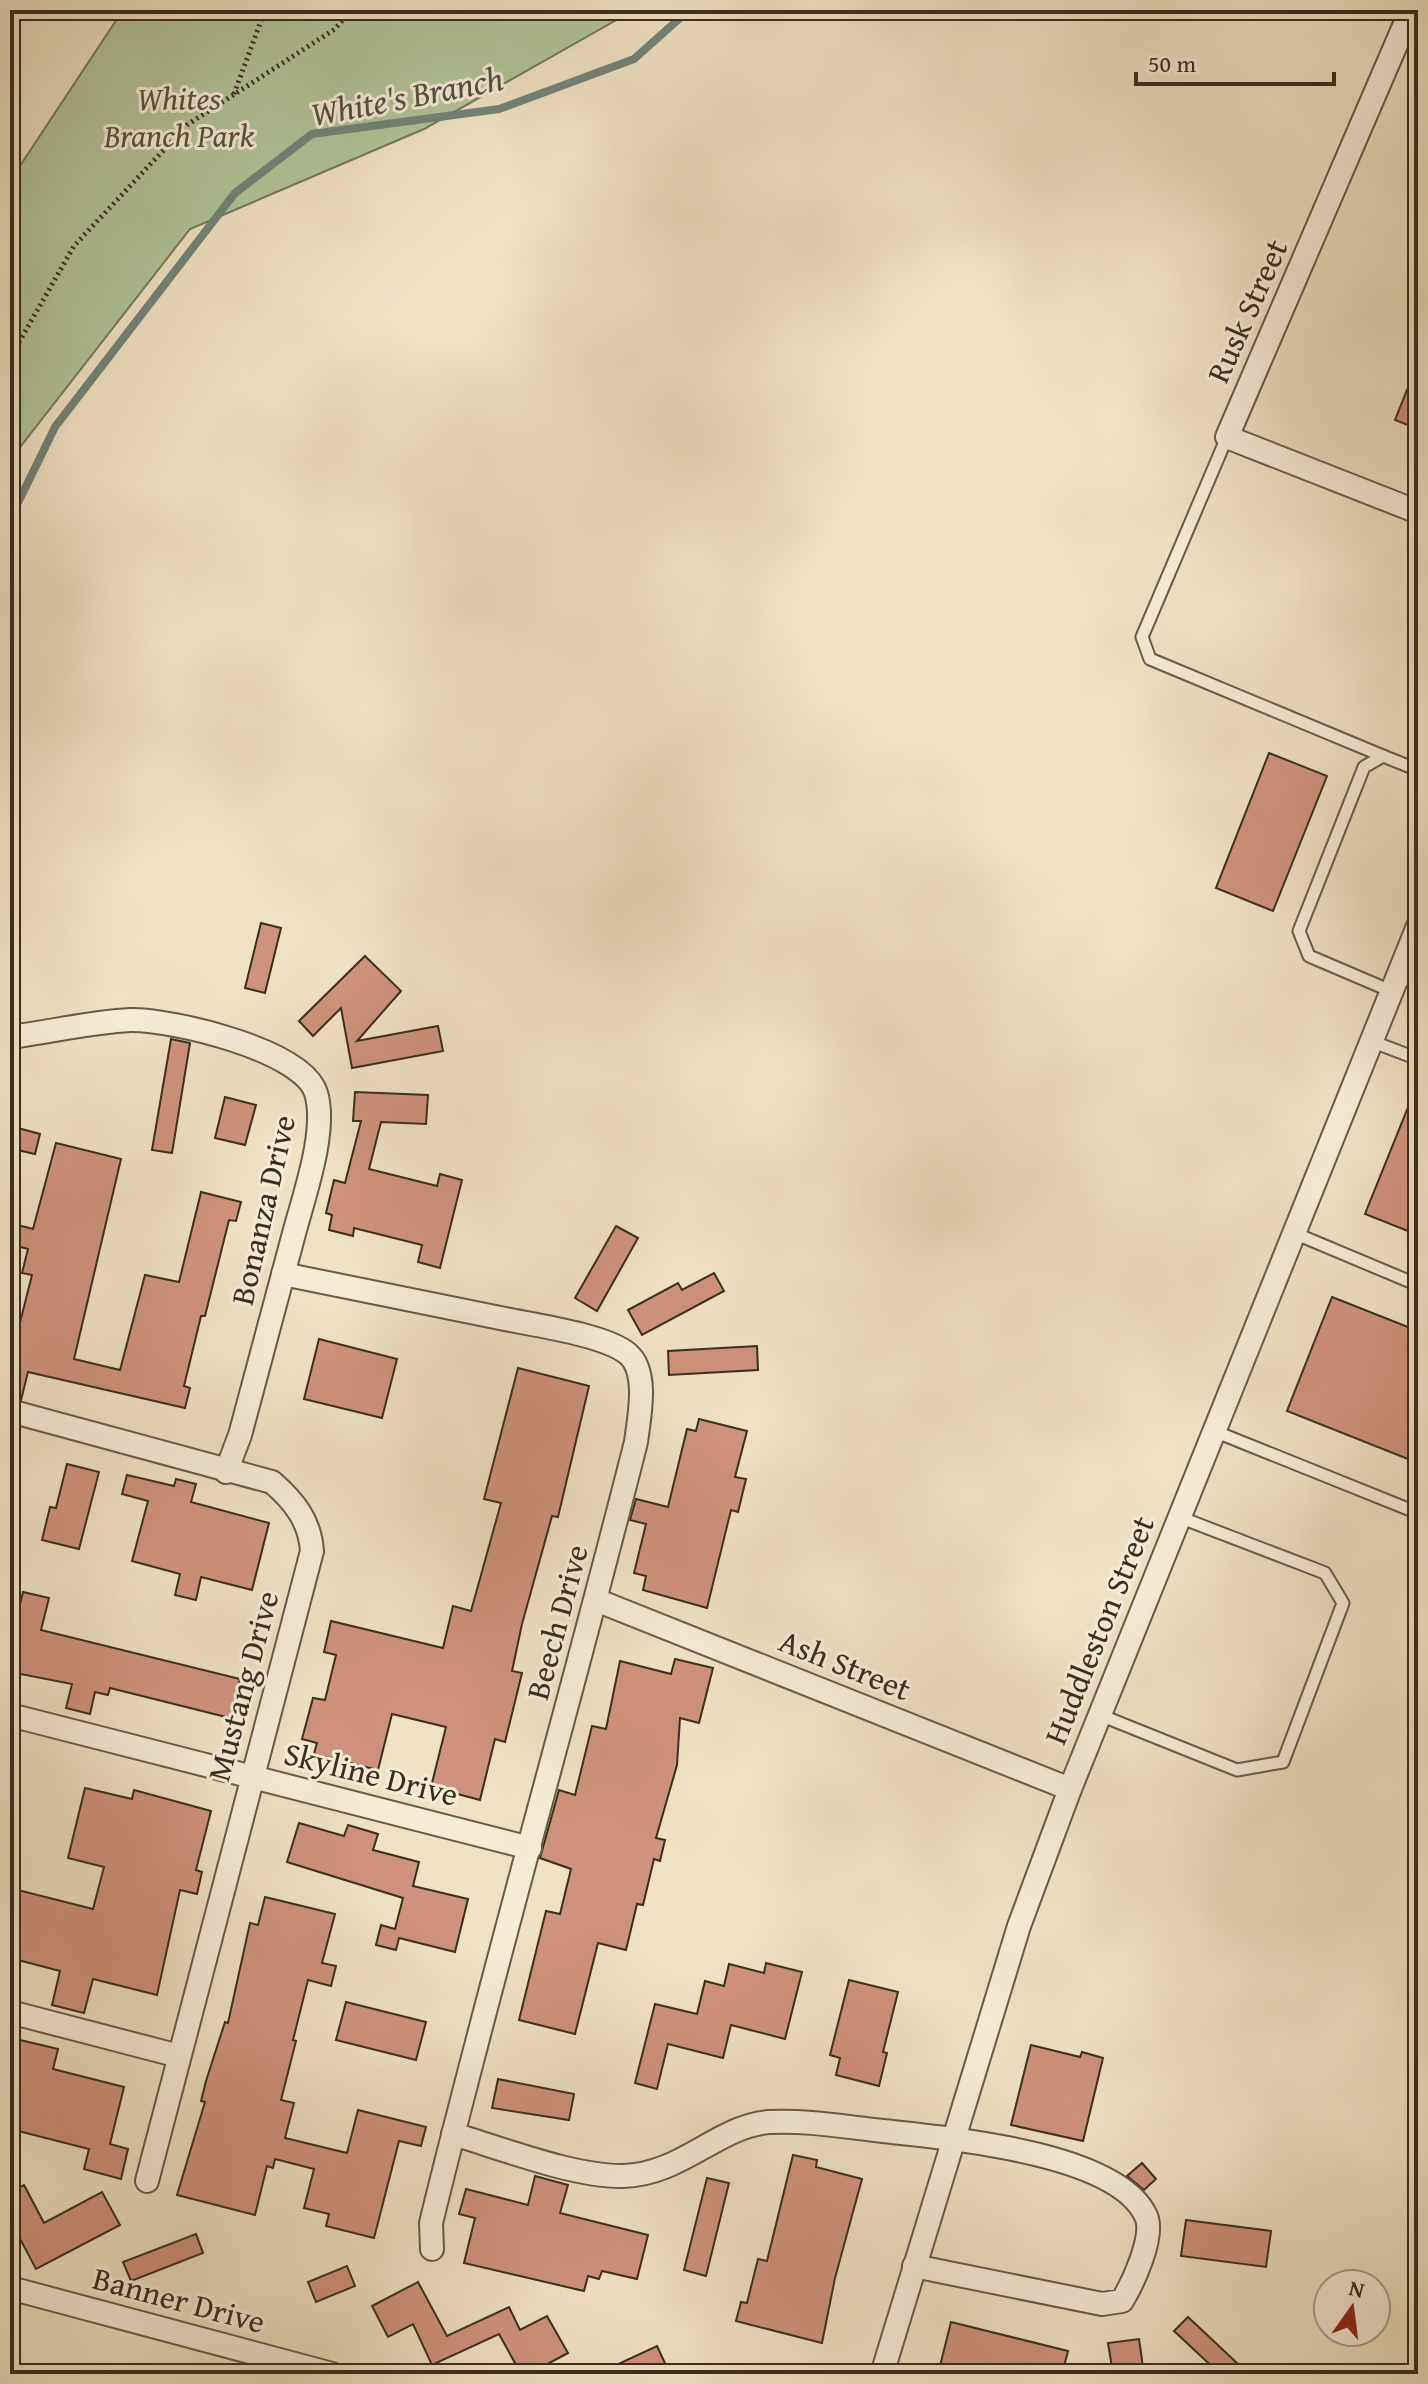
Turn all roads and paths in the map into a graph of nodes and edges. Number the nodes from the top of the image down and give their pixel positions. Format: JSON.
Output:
{"nodes":[{"id":1,"x":265,"y":10,"type":"edge"},
{"id":2,"x":351,"y":10,"type":"edge"},
{"id":3,"x":1412,"y":18,"type":"edge"},
{"id":4,"x":244,"y":66,"type":"junction"},
{"id":5,"x":257,"y":80,"type":"junction"},
{"id":6,"x":234,"y":95,"type":"junction"},
{"id":7,"x":10,"y":358,"type":"edge"},
{"id":8,"x":1227,"y":437,"type":"junction"},
{"id":9,"x":1418,"y":512,"type":"edge"},
{"id":10,"x":1383,"y":756,"type":"junction"},
{"id":11,"x":1418,"y":770,"type":"edge"},
{"id":12,"x":1418,"y":926,"type":"edge"},
{"id":13,"x":1402,"y":984,"type":"edge"},
{"id":14,"x":10,"y":1037,"type":"edge"},
{"id":15,"x":1371,"y":1041,"type":"junction"},
{"id":16,"x":1418,"y":1059,"type":"edge"},
{"id":17,"x":1294,"y":1233,"type":"junction"},
{"id":18,"x":283,"y":1274,"type":"junction"},
{"id":19,"x":1418,"y":1285,"type":"edge"},
{"id":20,"x":10,"y":1411,"type":"edge"},
{"id":21,"x":1214,"y":1431,"type":"junction"},
{"id":22,"x":226,"y":1472,"type":"junction"},
{"id":23,"x":1418,"y":1513,"type":"edge"},
{"id":24,"x":1179,"y":1517,"type":"junction"},
{"id":25,"x":596,"y":1600,"type":"junction"},
{"id":26,"x":10,"y":1715,"type":"edge"},
{"id":27,"x":1100,"y":1715,"type":"junction"},
{"id":28,"x":253,"y":1777,"type":"junction"},
{"id":29,"x":1070,"y":1789,"type":"junction"},
{"id":30,"x":530,"y":1848,"type":"junction"},
{"id":31,"x":10,"y":2012,"type":"edge"},
{"id":32,"x":179,"y":2056,"type":"junction"},
{"id":33,"x":453,"y":2134,"type":"junction"},
{"id":34,"x":952,"y":2139,"type":"junction"},
{"id":35,"x":147,"y":2181,"type":"dead end"},
{"id":36,"x":432,"y":2249,"type":"dead end"},
{"id":37,"x":914,"y":2266,"type":"junction"},
{"id":38,"x":10,"y":2288,"type":"edge"},
{"id":39,"x":332,"y":2374,"type":"edge"},
{"id":40,"x":882,"y":2374,"type":"edge"}],
"edges":[{"from":1,"to":4,"type":"path"},
{"from":2,"to":5,"type":"path"},
{"from":3,"to":8,"type":"street","name":"Rusk Street"},
{"from":4,"to":5,"type":"path"},
{"from":4,"to":6,"type":"path"},
{"from":5,"to":6,"type":"path"},
{"from":6,"to":7,"type":"path"},
{"from":8,"to":9,"type":"street"},
{"from":8,"to":10,"type":"lane","name":"Rusk Street"},
{"from":10,"to":11,"type":"lane"},
{"from":10,"to":13,"type":"lane"},
{"from":12,"to":13,"type":"street","name":"Huddleston Street"},
{"from":13,"to":15,"type":"street","name":"Huddleston Street"},
{"from":14,"to":18,"type":"street","name":"Bonanza Drive"},
{"from":15,"to":16,"type":"lane"},
{"from":15,"to":17,"type":"street","name":"Huddleston Street"},
{"from":17,"to":19,"type":"lane"},
{"from":17,"to":21,"type":"street","name":"Huddleston Street"},
{"from":18,"to":22,"type":"street","name":"Bonanza Drive"},
{"from":18,"to":25,"type":"street","name":"Beech Drive"},
{"from":20,"to":22,"type":"street","name":"Mustang Drive"},
{"from":21,"to":23,"type":"lane"},
{"from":21,"to":24,"type":"street","name":"Huddleston Street"},
{"from":22,"to":28,"type":"street","name":"Mustang Drive"},
{"from":24,"to":27,"type":"street","name":"Huddleston Street"},
{"from":24,"to":27,"type":"lane"},
{"from":25,"to":29,"type":"street","name":"Ash Street"},
{"from":25,"to":30,"type":"street","name":"Beech Drive"},
{"from":26,"to":28,"type":"street","name":"Skyline Drive"},
{"from":27,"to":29,"type":"street","name":"Huddleston Street"},
{"from":28,"to":30,"type":"street","name":"Skyline Drive"},
{"from":28,"to":32,"type":"street","name":"Mustang Drive"},
{"from":29,"to":34,"type":"street","name":"Huddleston Street"},
{"from":30,"to":33,"type":"street","name":"Beech Drive"},
{"from":31,"to":32,"type":"street"},
{"from":32,"to":35,"type":"street","name":"Mustang Drive"},
{"from":33,"to":34,"type":"street"},
{"from":33,"to":36,"type":"street","name":"Beech Drive"},
{"from":34,"to":37,"type":"street","name":"Huddleston Street"},
{"from":34,"to":37,"type":"street"},
{"from":37,"to":40,"type":"street","name":"Huddleston Street"},
{"from":38,"to":39,"type":"street","name":"Banner Drive"}]}
